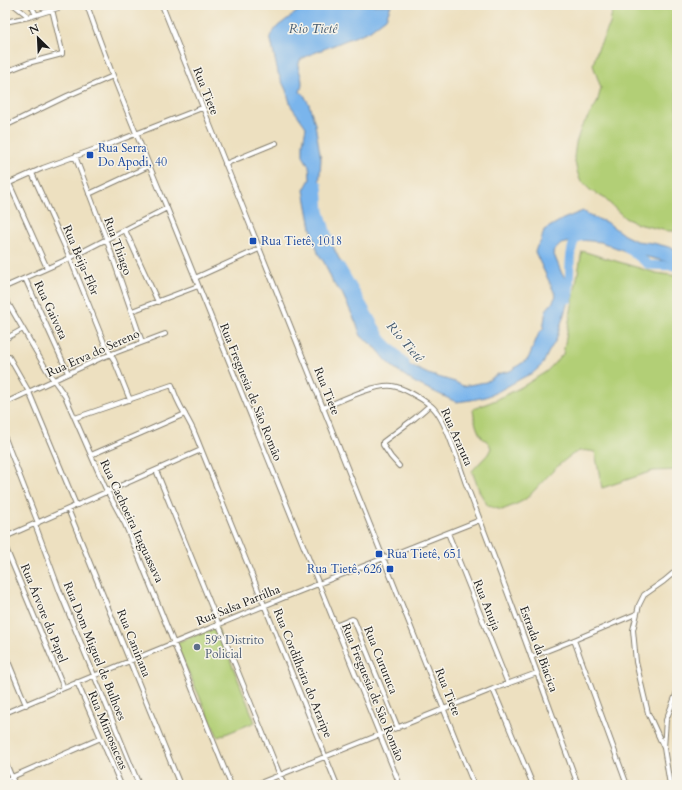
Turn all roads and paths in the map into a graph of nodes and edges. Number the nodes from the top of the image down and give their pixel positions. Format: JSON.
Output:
{"nodes":[{"id":1,"x":14,"y":5,"type":"edge"},
{"id":2,"x":31,"y":5,"type":"edge"},
{"id":3,"x":51,"y":5,"type":"edge"},
{"id":4,"x":68,"y":5,"type":"edge"},
{"id":5,"x":87,"y":5,"type":"edge"},
{"id":6,"x":162,"y":5,"type":"edge"},
{"id":7,"x":52,"y":10,"type":"junction"},
{"id":8,"x":36,"y":15,"type":"junction"},
{"id":9,"x":29,"y":17,"type":"junction"},
{"id":10,"x":5,"y":22,"type":"edge"},
{"id":11,"x":5,"y":72,"type":"edge"},
{"id":12,"x":113,"y":76,"type":"junction"},
{"id":13,"x":202,"y":108,"type":"junction"},
{"id":14,"x":5,"y":126,"type":"edge"},
{"id":15,"x":136,"y":134,"type":"junction"},
{"id":16,"x":276,"y":143,"type":"dead end"},
{"id":17,"x":75,"y":156,"type":"junction"},
{"id":18,"x":225,"y":164,"type":"junction"},
{"id":19,"x":149,"y":166,"type":"junction"},
{"id":20,"x":32,"y":173,"type":"junction"},
{"id":21,"x":5,"y":174,"type":"edge"},
{"id":22,"x":7,"y":184,"type":"edge"},
{"id":23,"x":89,"y":194,"type":"junction"},
{"id":24,"x":167,"y":208,"type":"junction"},
{"id":25,"x":125,"y":230,"type":"junction"},
{"id":26,"x":106,"y":238,"type":"junction"},
{"id":27,"x":259,"y":249,"type":"junction"},
{"id":28,"x":70,"y":258,"type":"junction"},
{"id":29,"x":47,"y":268,"type":"junction"},
{"id":30,"x":25,"y":278,"type":"junction"},
{"id":31,"x":195,"y":278,"type":"junction"},
{"id":32,"x":198,"y":286,"type":"junction"},
{"id":33,"x":5,"y":287,"type":"edge"},
{"id":34,"x":5,"y":298,"type":"edge"},
{"id":35,"x":158,"y":302,"type":"junction"},
{"id":36,"x":132,"y":311,"type":"junction"},
{"id":37,"x":23,"y":329,"type":"junction"},
{"id":38,"x":165,"y":334,"type":"dead end"},
{"id":39,"x":5,"y":339,"type":"edge"},
{"id":40,"x":142,"y":342,"type":"junction"},
{"id":41,"x":110,"y":355,"type":"junction"},
{"id":42,"x":9,"y":357,"type":"dead end"},
{"id":43,"x":68,"y":373,"type":"junction"},
{"id":44,"x":54,"y":381,"type":"junction"},
{"id":45,"x":29,"y":392,"type":"junction"},
{"id":46,"x":130,"y":400,"type":"junction"},
{"id":47,"x":5,"y":403,"type":"edge"},
{"id":48,"x":430,"y":405,"type":"junction"},
{"id":49,"x":323,"y":408,"type":"junction"},
{"id":50,"x":185,"y":414,"type":"junction"},
{"id":51,"x":75,"y":418,"type":"junction"},
{"id":52,"x":5,"y":438,"type":"edge"},
{"id":53,"x":201,"y":450,"type":"junction"},
{"id":54,"x":91,"y":455,"type":"junction"},
{"id":55,"x":399,"y":466,"type":"dead end"},
{"id":56,"x":156,"y":470,"type":"junction"},
{"id":57,"x":107,"y":491,"type":"junction"},
{"id":58,"x":76,"y":505,"type":"junction"},
{"id":59,"x":68,"y":509,"type":"junction"},
{"id":60,"x":480,"y":520,"type":"junction"},
{"id":61,"x":36,"y":523,"type":"junction"},
{"id":62,"x":448,"y":533,"type":"junction"},
{"id":63,"x":5,"y":537,"type":"edge"},
{"id":64,"x":5,"y":546,"type":"edge"},
{"id":65,"x":383,"y":559,"type":"junction"},
{"id":66,"x":677,"y":570,"type":"edge"},
{"id":67,"x":318,"y":584,"type":"junction"},
{"id":68,"x":264,"y":605,"type":"junction"},
{"id":69,"x":636,"y":614,"type":"junction"},
{"id":70,"x":218,"y":624,"type":"junction"},
{"id":71,"x":335,"y":626,"type":"junction"},
{"id":72,"x":574,"y":640,"type":"junction"},
{"id":73,"x":174,"y":642,"type":"junction"},
{"id":74,"x":5,"y":654,"type":"edge"},
{"id":75,"x":531,"y":656,"type":"junction"},
{"id":76,"x":130,"y":660,"type":"junction"},
{"id":77,"x":537,"y":673,"type":"junction"},
{"id":78,"x":93,"y":675,"type":"junction"},
{"id":79,"x":77,"y":682,"type":"junction"},
{"id":80,"x":508,"y":684,"type":"junction"},
{"id":81,"x":64,"y":688,"type":"junction"},
{"id":82,"x":493,"y":689,"type":"junction"},
{"id":83,"x":677,"y":692,"type":"edge"},
{"id":84,"x":26,"y":705,"type":"junction"},
{"id":85,"x":444,"y":709,"type":"junction"},
{"id":86,"x":5,"y":713,"type":"edge"},
{"id":87,"x":398,"y":728,"type":"junction"},
{"id":88,"x":656,"y":732,"type":"junction"},
{"id":89,"x":666,"y":732,"type":"junction"},
{"id":90,"x":379,"y":736,"type":"junction"},
{"id":91,"x":101,"y":738,"type":"junction"},
{"id":92,"x":664,"y":748,"type":"junction"},
{"id":93,"x":325,"y":757,"type":"junction"},
{"id":94,"x":5,"y":761,"type":"edge"},
{"id":95,"x":280,"y":775,"type":"junction"},
{"id":96,"x":12,"y":777,"type":"junction"},
{"id":97,"x":5,"y":780,"type":"edge"},
{"id":98,"x":15,"y":785,"type":"edge"},
{"id":99,"x":121,"y":785,"type":"edge"},
{"id":100,"x":139,"y":785,"type":"edge"},
{"id":101,"x":180,"y":785,"type":"edge"},
{"id":102,"x":230,"y":785,"type":"edge"},
{"id":103,"x":255,"y":785,"type":"edge"},
{"id":104,"x":284,"y":785,"type":"edge"},
{"id":105,"x":337,"y":785,"type":"edge"},
{"id":106,"x":400,"y":785,"type":"edge"},
{"id":107,"x":474,"y":785,"type":"edge"},
{"id":108,"x":533,"y":785,"type":"edge"},
{"id":109,"x":578,"y":785,"type":"edge"},
{"id":110,"x":627,"y":785,"type":"edge"},
{"id":111,"x":670,"y":785,"type":"edge"}],
"edges":[{"from":1,"to":9,"type":"street"},
{"from":2,"to":8,"type":"street"},
{"from":3,"to":7,"type":"street"},
{"from":4,"to":7,"type":"street"},
{"from":5,"to":12,"type":"street","name":"Rua Freguesia de São Romão"},
{"from":6,"to":13,"type":"street","name":"Rua Tiete"},
{"from":7,"to":8,"type":"street"},
{"from":7,"to":11,"type":"street"},
{"from":8,"to":9,"type":"street"},
{"from":9,"to":10,"type":"street"},
{"from":12,"to":14,"type":"street"},
{"from":12,"to":15,"type":"street","name":"Rua Freguesia de São Romão"},
{"from":13,"to":15,"type":"street"},
{"from":13,"to":18,"type":"street","name":"Rua Tiete"},
{"from":15,"to":17,"type":"street"},
{"from":15,"to":19,"type":"street","name":"Rua Freguesia de São Romão"},
{"from":16,"to":18,"type":"street"},
{"from":17,"to":20,"type":"street"},
{"from":17,"to":23,"type":"street","name":"Rua Thiago"},
{"from":18,"to":27,"type":"street","name":"Rua Tiete"},
{"from":19,"to":23,"type":"street"},
{"from":19,"to":24,"type":"street","name":"Rua Freguesia de São Romão"},
{"from":20,"to":22,"type":"street"},
{"from":20,"to":28,"type":"street","name":"Rua Beija-Flôr"},
{"from":21,"to":22,"type":"street"},
{"from":22,"to":29,"type":"street"},
{"from":23,"to":26,"type":"street","name":"Rua Thiago"},
{"from":24,"to":25,"type":"street"},
{"from":24,"to":31,"type":"street","name":"Rua Freguesia de São Romão"},
{"from":25,"to":26,"type":"street"},
{"from":25,"to":35,"type":"street"},
{"from":26,"to":28,"type":"street"},
{"from":26,"to":36,"type":"street","name":"Rua Thiago"},
{"from":27,"to":31,"type":"street"},
{"from":27,"to":49,"type":"street","name":"Rua Tiete"},
{"from":28,"to":29,"type":"street"},
{"from":28,"to":41,"type":"street","name":"Rua Beija-Flôr"},
{"from":29,"to":30,"type":"street"},
{"from":30,"to":33,"type":"street"},
{"from":30,"to":43,"type":"street","name":"Rua Gaivota"},
{"from":31,"to":32,"type":"street","name":"Rua Freguesia de São Romão"},
{"from":32,"to":35,"type":"street"},
{"from":32,"to":67,"type":"street","name":"Rua Freguesia de São Romão"},
{"from":34,"to":37,"type":"street","name":"Rua Cachoeira Itaguassava"},
{"from":35,"to":36,"type":"street"},
{"from":36,"to":40,"type":"street","name":"Rua Thiago"},
{"from":37,"to":39,"type":"street"},
{"from":37,"to":44,"type":"street","name":"Rua Cachoeira Itaguassava"},
{"from":38,"to":40,"type":"street","name":"Rua Erva do Sereno"},
{"from":40,"to":41,"type":"street","name":"Rua Erva do Sereno"},
{"from":41,"to":43,"type":"street","name":"Rua Erva do Sereno"},
{"from":41,"to":46,"type":"street","name":"Rua Beija-Flôr"},
{"from":42,"to":45,"type":"street"},
{"from":43,"to":44,"type":"street","name":"Rua Erva do Sereno"},
{"from":44,"to":45,"type":"street","name":"Rua Erva do Sereno"},
{"from":44,"to":51,"type":"street","name":"Rua Cachoeira Itaguassava"},
{"from":45,"to":47,"type":"street","name":"Rua Erva do Sereno"},
{"from":45,"to":58,"type":"street"},
{"from":46,"to":50,"type":"street","name":"Rua Cordilheira do Araripe"},
{"from":46,"to":51,"type":"street"},
{"from":48,"to":49,"type":"street","name":"Rua Araruta"},
{"from":48,"to":55,"type":"street"},
{"from":48,"to":60,"type":"street","name":"Rua Araruta"},
{"from":49,"to":65,"type":"street","name":"Rua Tiete"},
{"from":50,"to":53,"type":"street","name":"Rua Cordilheira do Araripe"},
{"from":50,"to":54,"type":"street"},
{"from":51,"to":54,"type":"street","name":"Rua Cachoeira Itaguassava"},
{"from":52,"to":61,"type":"street","name":"Rua Dom Miguel de Bulhoes"},
{"from":53,"to":56,"type":"street"},
{"from":53,"to":68,"type":"street","name":"Rua Cordilheira do Araripe"},
{"from":54,"to":57,"type":"street","name":"Rua Cachoeira Itaguassava"},
{"from":56,"to":57,"type":"street"},
{"from":56,"to":70,"type":"street"},
{"from":57,"to":58,"type":"street"},
{"from":57,"to":73,"type":"street","name":"Rua Cachoeira Itaguassava"},
{"from":58,"to":59,"type":"street"},
{"from":59,"to":61,"type":"street"},
{"from":59,"to":76,"type":"street","name":"Rua Caninana"},
{"from":60,"to":62,"type":"street","name":"Rua Salsa Parrilha"},
{"from":60,"to":75,"type":"street","name":"Estrada da Biacica"},
{"from":61,"to":63,"type":"street"},
{"from":61,"to":78,"type":"street","name":"Rua Dom Miguel de Bulhoes"},
{"from":62,"to":65,"type":"street","name":"Rua Salsa Parrilha"},
{"from":62,"to":80,"type":"street","name":"Rua Anuja"},
{"from":64,"to":81,"type":"street","name":"Rua Árvore do Papel"},
{"from":65,"to":67,"type":"street","name":"Rua Salsa Parrilha"},
{"from":65,"to":85,"type":"street","name":"Rua Tiete"},
{"from":66,"to":69,"type":"street"},
{"from":67,"to":68,"type":"street","name":"Rua Salsa Parrilha"},
{"from":67,"to":71,"type":"street","name":"Rua Freguesia de São Romão"},
{"from":68,"to":70,"type":"street","name":"Rua Salsa Parrilha"},
{"from":68,"to":93,"type":"street","name":"Rua Cordilheira do Araripe"},
{"from":69,"to":72,"type":"street"},
{"from":69,"to":88,"type":"street"},
{"from":70,"to":73,"type":"street","name":"Rua Salsa Parrilha"},
{"from":70,"to":95,"type":"street"},
{"from":71,"to":87,"type":"street","name":"Rua Cururuca"},
{"from":71,"to":90,"type":"street","name":"Rua Freguesia de São Romão"},
{"from":72,"to":75,"type":"street"},
{"from":72,"to":110,"type":"street"},
{"from":73,"to":76,"type":"street","name":"Rua Salsa Parrilha"},
{"from":73,"to":102,"type":"street","name":"Rua Cachoeira Itaguassava"},
{"from":74,"to":84,"type":"street"},
{"from":75,"to":77,"type":"street","name":"Estrada da Biacica"},
{"from":76,"to":78,"type":"street","name":"Rua Salsa Parrilha"},
{"from":76,"to":101,"type":"street","name":"Rua Caninana"},
{"from":77,"to":80,"type":"street"},
{"from":77,"to":109,"type":"street","name":"Estrada da Biacica"},
{"from":78,"to":79,"type":"street","name":"Rua Salsa Parrilha"},
{"from":78,"to":100,"type":"street","name":"Rua Dom Miguel de Bulhoes"},
{"from":79,"to":81,"type":"street","name":"Rua Salsa Parrilha"},
{"from":79,"to":91,"type":"street","name":"Rua Mimosaceas"},
{"from":80,"to":82,"type":"street"},
{"from":81,"to":84,"type":"street","name":"Rua Salsa Parrilha"},
{"from":82,"to":85,"type":"street"},
{"from":82,"to":108,"type":"street"},
{"from":83,"to":89,"type":"street"},
{"from":84,"to":86,"type":"street","name":"Rua Salsa Parrilha"},
{"from":85,"to":87,"type":"street"},
{"from":85,"to":107,"type":"street","name":"Rua Tiete"},
{"from":87,"to":90,"type":"street"},
{"from":88,"to":89,"type":"street"},
{"from":88,"to":92,"type":"street"},
{"from":89,"to":92,"type":"street"},
{"from":90,"to":93,"type":"street"},
{"from":90,"to":106,"type":"street","name":"Rua Freguesia de São Romão"},
{"from":91,"to":96,"type":"street"},
{"from":91,"to":99,"type":"street","name":"Rua Mimosaceas"},
{"from":92,"to":111,"type":"street"},
{"from":93,"to":95,"type":"street"},
{"from":93,"to":105,"type":"street","name":"Rua Cordilheira do Araripe"},
{"from":94,"to":96,"type":"street"},
{"from":95,"to":103,"type":"street"},
{"from":95,"to":104,"type":"street"},
{"from":96,"to":97,"type":"street"},
{"from":96,"to":98,"type":"street"}]}
